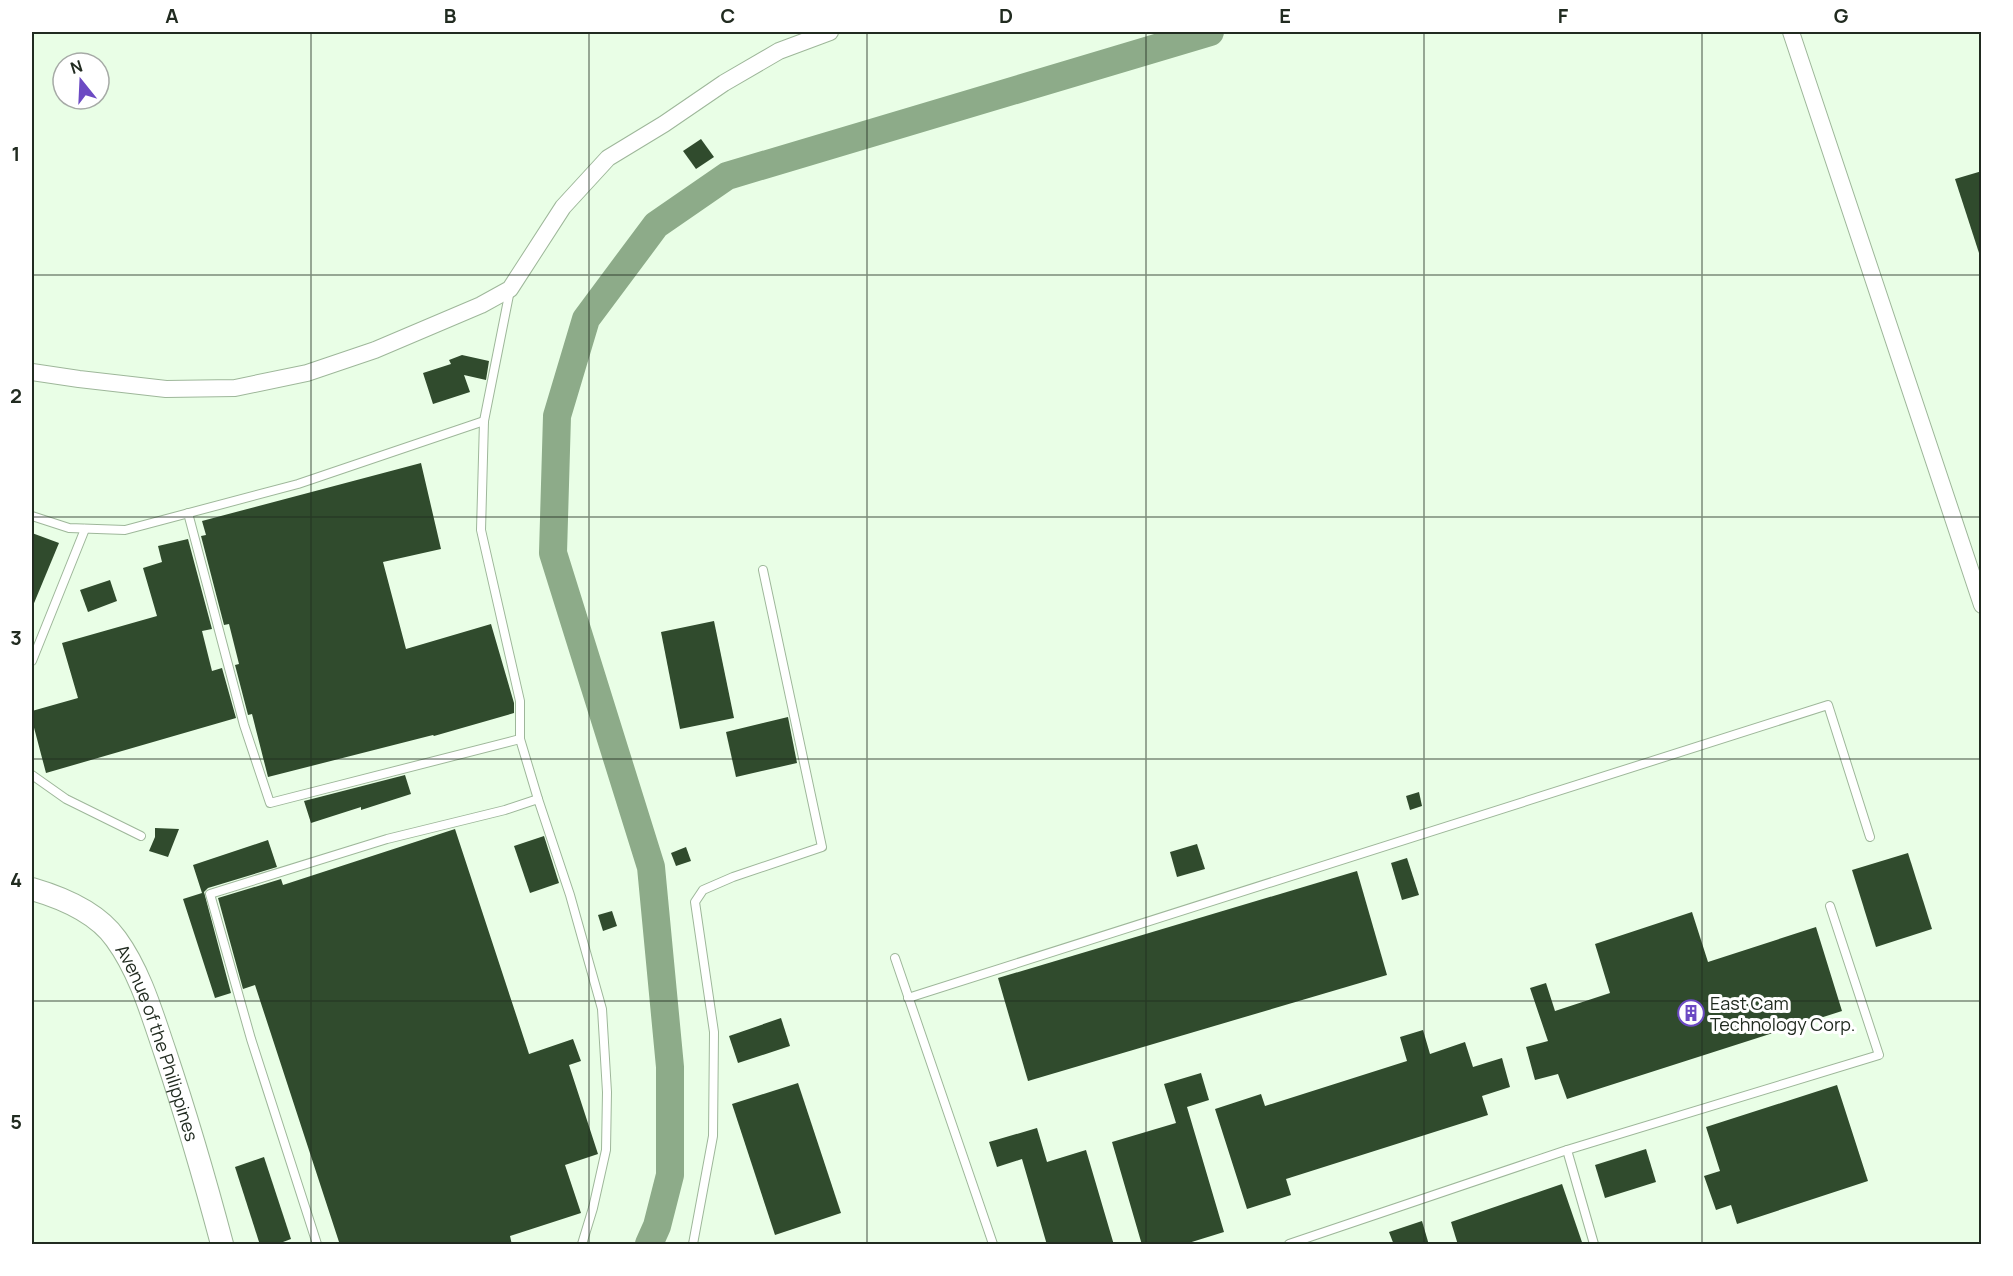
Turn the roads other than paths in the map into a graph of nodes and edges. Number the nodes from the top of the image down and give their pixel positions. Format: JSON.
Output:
{"nodes":[{"id":1,"x":830,"y":32,"type":"edge"},
{"id":2,"x":1791,"y":32,"type":"edge"},
{"id":3,"x":510,"y":289,"type":"junction"},
{"id":4,"x":32,"y":372,"type":"edge"},
{"id":5,"x":484,"y":421,"type":"junction"},
{"id":6,"x":188,"y":513,"type":"junction"},
{"id":7,"x":32,"y":516,"type":"edge"},
{"id":8,"x":85,"y":529,"type":"junction"},
{"id":9,"x":763,"y":570,"type":"dead end"},
{"id":10,"x":1982,"y":605,"type":"edge"},
{"id":11,"x":32,"y":661,"type":"edge"},
{"id":12,"x":520,"y":739,"type":"junction"},
{"id":13,"x":32,"y":775,"type":"edge"},
{"id":14,"x":538,"y":799,"type":"junction"},
{"id":15,"x":141,"y":836,"type":"dead end"},
{"id":16,"x":1870,"y":837,"type":"dead end"},
{"id":17,"x":32,"y":889,"type":"edge"},
{"id":18,"x":1830,"y":906,"type":"dead end"},
{"id":19,"x":895,"y":958,"type":"dead end"},
{"id":20,"x":909,"y":998,"type":"junction"},
{"id":21,"x":1567,"y":1150,"type":"junction"},
{"id":22,"x":222,"y":1245,"type":"edge"},
{"id":23,"x":317,"y":1245,"type":"edge"},
{"id":24,"x":582,"y":1245,"type":"edge"},
{"id":25,"x":693,"y":1245,"type":"edge"},
{"id":26,"x":993,"y":1245,"type":"edge"},
{"id":27,"x":1289,"y":1245,"type":"edge"},
{"id":28,"x":1593,"y":1245,"type":"edge"}],
"edges":[{"from":1,"to":3,"type":"street"},
{"from":2,"to":10,"type":"street"},
{"from":3,"to":4,"type":"street"},
{"from":3,"to":5,"type":"lane"},
{"from":5,"to":6,"type":"lane"},
{"from":5,"to":12,"type":"lane"},
{"from":6,"to":8,"type":"lane"},
{"from":6,"to":12,"type":"lane"},
{"from":7,"to":8,"type":"lane"},
{"from":8,"to":11,"type":"lane"},
{"from":9,"to":25,"type":"lane"},
{"from":12,"to":14,"type":"lane"},
{"from":13,"to":15,"type":"lane"},
{"from":14,"to":23,"type":"lane"},
{"from":14,"to":24,"type":"lane"},
{"from":16,"to":20,"type":"lane"},
{"from":17,"to":22,"type":"main road","name":"Avenue of the Philippines"},
{"from":18,"to":21,"type":"lane"},
{"from":19,"to":20,"type":"lane"},
{"from":20,"to":26,"type":"lane"},
{"from":21,"to":27,"type":"lane"},
{"from":21,"to":28,"type":"lane"}]}
